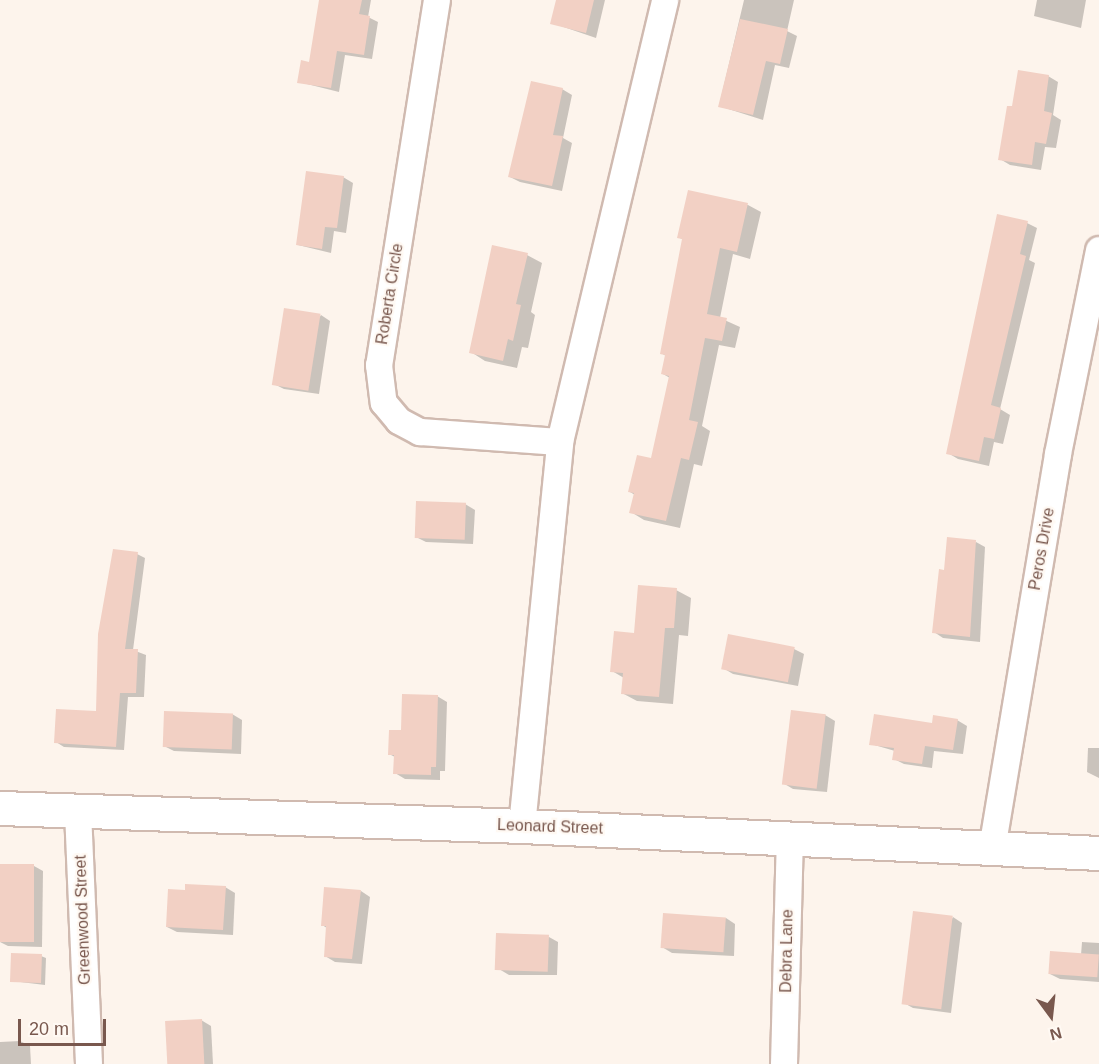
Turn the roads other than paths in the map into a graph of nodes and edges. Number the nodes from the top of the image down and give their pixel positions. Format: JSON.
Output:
{"nodes":[{"id":1,"x":437,"y":0,"type":"edge"},
{"id":2,"x":665,"y":0,"type":"edge"},
{"id":3,"x":1099,"y":250,"type":"edge"},
{"id":4,"x":560,"y":442,"type":"junction"},
{"id":5,"x":0,"y":808,"type":"edge"},
{"id":6,"x":78,"y":812,"type":"junction"},
{"id":7,"x":522,"y":826,"type":"junction"},
{"id":8,"x":790,"y":838,"type":"junction"},
{"id":9,"x":992,"y":849,"type":"junction"},
{"id":10,"x":1099,"y":853,"type":"edge"},
{"id":11,"x":89,"y":1064,"type":"edge"},
{"id":12,"x":784,"y":1064,"type":"edge"}],
"edges":[{"from":1,"to":4,"type":"street","name":"Roberta Circle"},
{"from":2,"to":4,"type":"street"},
{"from":3,"to":9,"type":"street","name":"Peros Drive"},
{"from":4,"to":7,"type":"street"},
{"from":5,"to":6,"type":"street","name":"Leonard Street"},
{"from":6,"to":7,"type":"street","name":"Leonard Street"},
{"from":6,"to":11,"type":"street","name":"Greenwood Street"},
{"from":7,"to":8,"type":"street","name":"Leonard Street"},
{"from":8,"to":9,"type":"street","name":"Leonard Street"},
{"from":8,"to":12,"type":"street","name":"Debra Lane"},
{"from":9,"to":10,"type":"street","name":"Leonard Street"}]}
